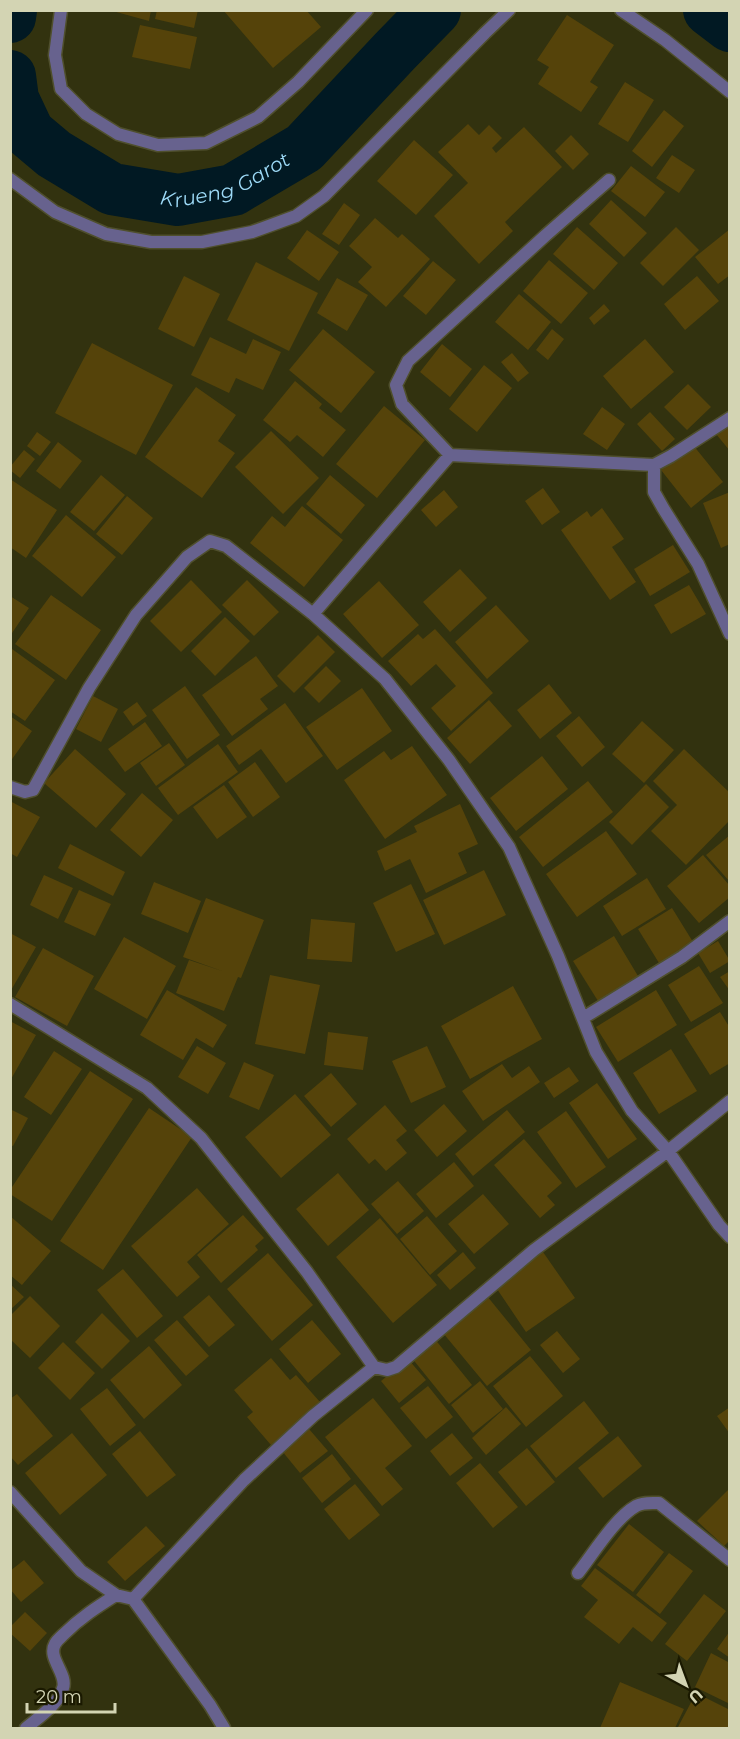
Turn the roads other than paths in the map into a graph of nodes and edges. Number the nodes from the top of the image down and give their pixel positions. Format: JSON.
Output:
{"nodes":[{"id":1,"x":61,"y":10,"type":"edge"},
{"id":2,"x":367,"y":10,"type":"edge"},
{"id":3,"x":509,"y":10,"type":"edge"},
{"id":4,"x":621,"y":10,"type":"edge"},
{"id":5,"x":729,"y":92,"type":"edge"},
{"id":6,"x":10,"y":178,"type":"edge"},
{"id":7,"x":609,"y":180,"type":"dead end"},
{"id":8,"x":729,"y":418,"type":"edge"},
{"id":9,"x":450,"y":455,"type":"junction"},
{"id":10,"x":654,"y":465,"type":"junction"},
{"id":11,"x":313,"y":614,"type":"junction"},
{"id":12,"x":729,"y":634,"type":"edge"},
{"id":13,"x":10,"y":787,"type":"edge"},
{"id":14,"x":729,"y":921,"type":"edge"},
{"id":15,"x":10,"y":1004,"type":"edge"},
{"id":16,"x":583,"y":1018,"type":"junction"},
{"id":17,"x":729,"y":1101,"type":"edge"},
{"id":18,"x":668,"y":1151,"type":"junction"},
{"id":19,"x":729,"y":1238,"type":"edge"},
{"id":20,"x":374,"y":1367,"type":"junction"},
{"id":21,"x":10,"y":1492,"type":"edge"},
{"id":22,"x":729,"y":1560,"type":"edge"},
{"id":23,"x":578,"y":1574,"type":"dead end"},
{"id":24,"x":116,"y":1595,"type":"junction"},
{"id":25,"x":133,"y":1599,"type":"junction"},
{"id":26,"x":26,"y":1728,"type":"edge"},
{"id":27,"x":224,"y":1728,"type":"edge"}],
"edges":[{"from":1,"to":2,"type":"street"},
{"from":3,"to":6,"type":"street"},
{"from":4,"to":5,"type":"street"},
{"from":7,"to":9,"type":"street"},
{"from":8,"to":10,"type":"street"},
{"from":9,"to":10,"type":"street"},
{"from":9,"to":11,"type":"street"},
{"from":10,"to":12,"type":"street"},
{"from":11,"to":13,"type":"street"},
{"from":11,"to":16,"type":"street"},
{"from":14,"to":16,"type":"street"},
{"from":15,"to":20,"type":"street"},
{"from":16,"to":18,"type":"street"},
{"from":17,"to":18,"type":"street"},
{"from":18,"to":19,"type":"street"},
{"from":18,"to":20,"type":"street"},
{"from":20,"to":25,"type":"street"},
{"from":21,"to":24,"type":"street"},
{"from":22,"to":23,"type":"street"},
{"from":24,"to":25,"type":"street"},
{"from":24,"to":26,"type":"street"},
{"from":25,"to":27,"type":"street"}]}
